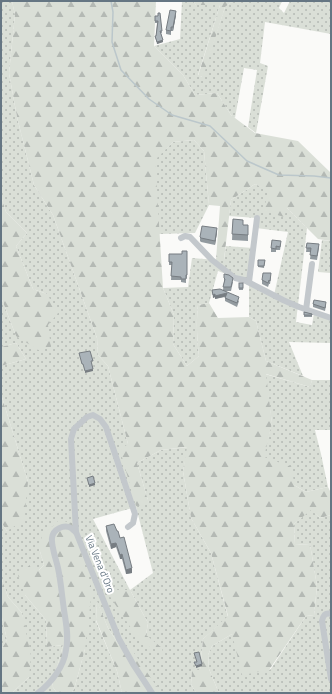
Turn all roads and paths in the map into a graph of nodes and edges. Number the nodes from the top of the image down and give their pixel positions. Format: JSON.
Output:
{"nodes":[{"id":1,"x":257,"y":218,"type":"dead end"},
{"id":2,"x":181,"y":238,"type":"dead end"},
{"id":3,"x":312,"y":264,"type":"dead end"},
{"id":4,"x":249,"y":282,"type":"junction"},
{"id":5,"x":306,"y":310,"type":"junction"},
{"id":6,"x":331,"y":318,"type":"edge"},
{"id":7,"x":128,"y":527,"type":"dead end"},
{"id":8,"x":76,"y":532,"type":"junction"},
{"id":9,"x":331,"y":614,"type":"edge"},
{"id":10,"x":331,"y":678,"type":"edge"},
{"id":11,"x":38,"y":693,"type":"edge"},
{"id":12,"x":152,"y":693,"type":"edge"}],
"edges":[{"from":1,"to":4,"type":"street"},
{"from":2,"to":4,"type":"street"},
{"from":3,"to":5,"type":"street"},
{"from":4,"to":5,"type":"street"},
{"from":5,"to":6,"type":"street"},
{"from":7,"to":8,"type":"street"},
{"from":8,"to":11,"type":"street","name":"Via Vena d'Oro"},
{"from":8,"to":12,"type":"street","name":"Via Vena d'Oro"},
{"from":9,"to":10,"type":"street"}]}
